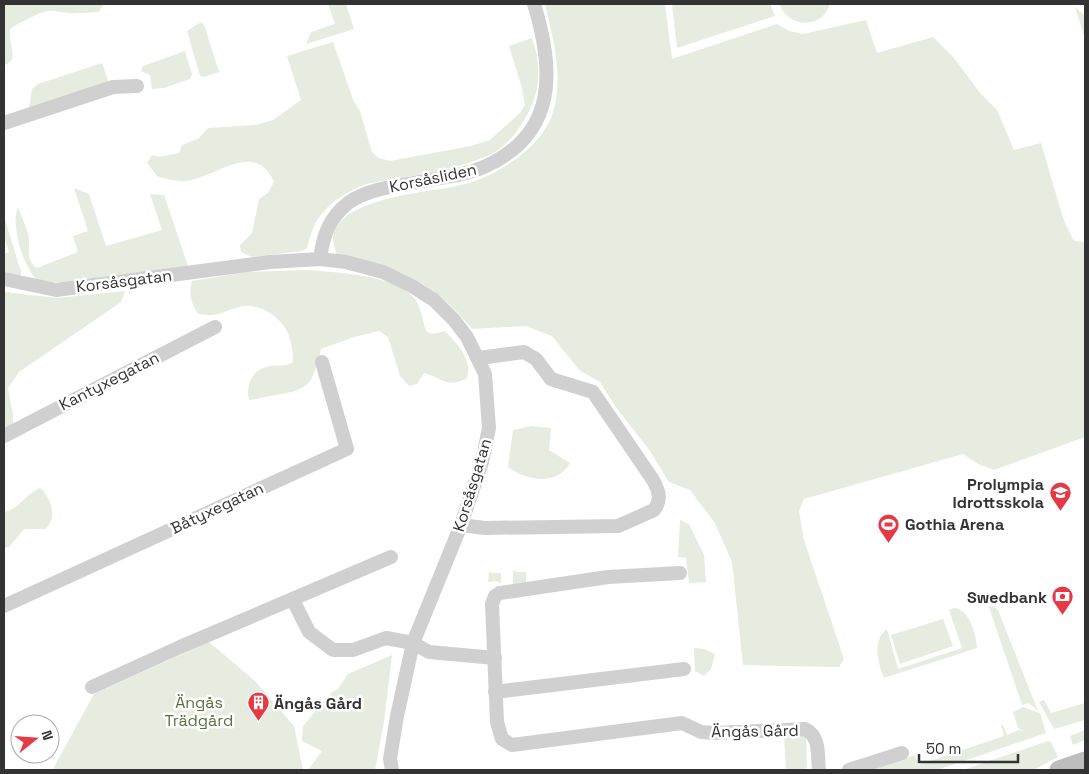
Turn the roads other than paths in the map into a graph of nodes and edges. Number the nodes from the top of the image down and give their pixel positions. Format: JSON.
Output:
{"nodes":[{"id":1,"x":534,"y":4,"type":"edge"},
{"id":2,"x":137,"y":86,"type":"dead end"},
{"id":3,"x":4,"y":123,"type":"edge"},
{"id":4,"x":320,"y":259,"type":"junction"},
{"id":5,"x":4,"y":279,"type":"edge"},
{"id":6,"x":215,"y":327,"type":"dead end"},
{"id":7,"x":479,"y":358,"type":"junction"},
{"id":8,"x":322,"y":362,"type":"dead end"},
{"id":9,"x":4,"y":436,"type":"edge"},
{"id":10,"x":461,"y":525,"type":"junction"},
{"id":11,"x":391,"y":557,"type":"dead end"},
{"id":12,"x":680,"y":573,"type":"dead end"},
{"id":13,"x":293,"y":600,"type":"junction"},
{"id":14,"x":4,"y":606,"type":"edge"},
{"id":15,"x":413,"y":643,"type":"junction"},
{"id":16,"x":494,"y":658,"type":"junction"},
{"id":17,"x":684,"y":669,"type":"dead end"},
{"id":18,"x":92,"y":687,"type":"dead end"},
{"id":19,"x":496,"y":692,"type":"junction"},
{"id":20,"x":902,"y":753,"type":"dead end"},
{"id":21,"x":1085,"y":762,"type":"edge"},
{"id":22,"x":391,"y":765,"type":"edge"},
{"id":23,"x":819,"y":770,"type":"edge"},
{"id":24,"x":849,"y":770,"type":"edge"},
{"id":25,"x":1059,"y":770,"type":"edge"}],
"edges":[{"from":1,"to":4,"type":"street","name":"Korsåsliden"},
{"from":2,"to":3,"type":"street"},
{"from":4,"to":5,"type":"street","name":"Korsåsgatan"},
{"from":4,"to":7,"type":"street","name":"Korsåsgatan"},
{"from":6,"to":9,"type":"street","name":"Kantyxegatan"},
{"from":7,"to":10,"type":"street","name":"Korsåsgatan"},
{"from":7,"to":10,"type":"street"},
{"from":8,"to":14,"type":"street","name":"Båtyxegatan"},
{"from":10,"to":15,"type":"street","name":"Korsåsgatan"},
{"from":11,"to":13,"type":"street"},
{"from":12,"to":16,"type":"street","name":"Ängås Gård"},
{"from":13,"to":15,"type":"street"},
{"from":13,"to":18,"type":"street"},
{"from":15,"to":16,"type":"street"},
{"from":15,"to":22,"type":"street","name":"Korsåsgatan"},
{"from":16,"to":19,"type":"street","name":"Ängås Gård"},
{"from":17,"to":19,"type":"street"},
{"from":19,"to":23,"type":"street","name":"Ängås Gård"},
{"from":20,"to":24,"type":"street"},
{"from":21,"to":25,"type":"street"}]}
